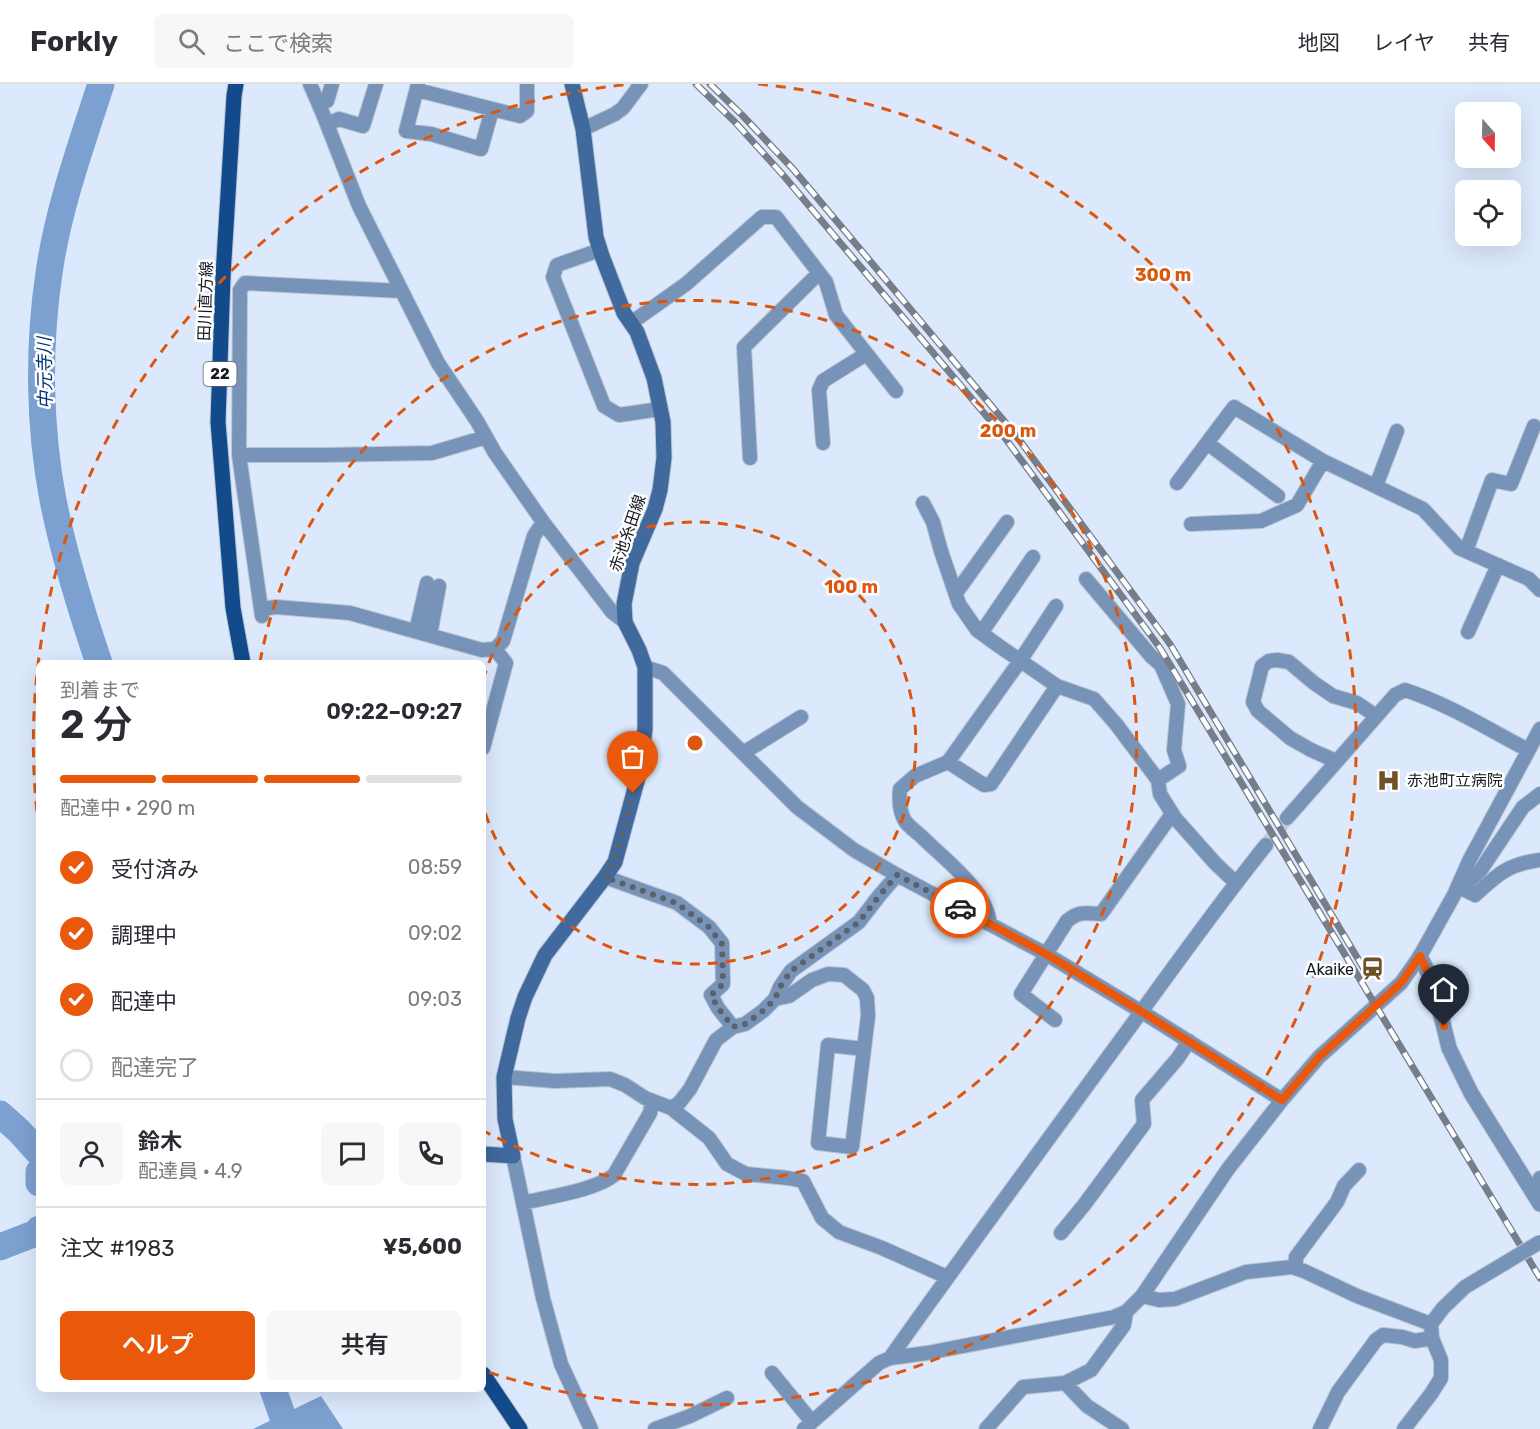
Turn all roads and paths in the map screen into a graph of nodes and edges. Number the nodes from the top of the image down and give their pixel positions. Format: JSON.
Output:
{"nodes":[{"id":1,"x":236,"y":84,"type":"edge"},
{"id":2,"x":310,"y":84,"type":"edge"},
{"id":3,"x":332,"y":84,"type":"edge"},
{"id":4,"x":376,"y":84,"type":"edge"},
{"id":5,"x":527,"y":84,"type":"edge"},
{"id":6,"x":572,"y":84,"type":"edge"},
{"id":7,"x":641,"y":84,"type":"edge"},
{"id":8,"x":417,"y":86,"type":"edge"},
{"id":9,"x":319,"y":104,"type":"junction"},
{"id":10,"x":492,"y":110,"type":"junction"},
{"id":11,"x":327,"y":124,"type":"junction"},
{"id":12,"x":583,"y":129,"type":"junction"},
{"id":13,"x":600,"y":250,"type":"junction"},
{"id":14,"x":819,"y":273,"type":"junction"},
{"id":15,"x":401,"y":291,"type":"junction"},
{"id":16,"x":631,"y":323,"type":"junction"},
{"id":17,"x":866,"y":354,"type":"junction"},
{"id":18,"x":896,"y":391,"type":"dead end"},
{"id":19,"x":660,"y":409,"type":"junction"},
{"id":20,"x":1534,"y":426,"type":"dead end"},
{"id":21,"x":1397,"y":431,"type":"dead end"},
{"id":22,"x":486,"y":437,"type":"junction"},
{"id":23,"x":823,"y":443,"type":"dead end"},
{"id":24,"x":1207,"y":443,"type":"junction"},
{"id":25,"x":239,"y":455,"type":"junction"},
{"id":26,"x":750,"y":458,"type":"dead end"},
{"id":27,"x":1323,"y":461,"type":"junction"},
{"id":28,"x":1177,"y":483,"type":"dead end"},
{"id":29,"x":1376,"y":486,"type":"junction"},
{"id":30,"x":1278,"y":496,"type":"dead end"},
{"id":31,"x":923,"y":503,"type":"dead end"},
{"id":32,"x":543,"y":522,"type":"junction"},
{"id":33,"x":1007,"y":522,"type":"dead end"},
{"id":34,"x":1191,"y":524,"type":"dead end"},
{"id":35,"x":1466,"y":551,"type":"junction"},
{"id":36,"x":1033,"y":556,"type":"dead end"},
{"id":37,"x":1498,"y":566,"type":"junction"},
{"id":38,"x":1086,"y":579,"type":"dead end"},
{"id":39,"x":1540,"y":590,"type":"edge"},
{"id":40,"x":956,"y":593,"type":"junction"},
{"id":41,"x":1056,"y":606,"type":"dead end"},
{"id":42,"x":625,"y":622,"type":"junction"},
{"id":43,"x":977,"y":630,"type":"junction"},
{"id":44,"x":416,"y":631,"type":"junction"},
{"id":45,"x":1468,"y":632,"type":"dead end"},
{"id":46,"x":430,"y":635,"type":"junction"},
{"id":47,"x":495,"y":649,"type":"junction"},
{"id":48,"x":242,"y":660,"type":"edge"},
{"id":49,"x":1020,"y":661,"type":"junction"},
{"id":50,"x":645,"y":667,"type":"junction"},
{"id":51,"x":1057,"y":686,"type":"junction"},
{"id":52,"x":801,"y":717,"type":"dead end"},
{"id":53,"x":1376,"y":717,"type":"junction"},
{"id":54,"x":1540,"y":729,"type":"edge"},
{"id":55,"x":486,"y":737,"type":"edge"},
{"id":56,"x":1528,"y":750,"type":"junction"},
{"id":57,"x":743,"y":753,"type":"junction"},
{"id":58,"x":1336,"y":761,"type":"junction"},
{"id":59,"x":948,"y":762,"type":"junction"},
{"id":60,"x":1158,"y":780,"type":"junction"},
{"id":61,"x":1540,"y":794,"type":"edge"},
{"id":62,"x":1172,"y":814,"type":"junction"},
{"id":63,"x":1287,"y":818,"type":"tunnel mouth"},
{"id":64,"x":1266,"y":845,"type":"tunnel mouth"},
{"id":65,"x":1540,"y":859,"type":"edge"},
{"id":66,"x":897,"y":875,"type":"junction"},
{"id":67,"x":605,"y":877,"type":"junction"},
{"id":68,"x":1236,"y":883,"type":"junction"},
{"id":69,"x":1458,"y":892,"type":"junction"},
{"id":70,"x":990,"y":924,"type":"junction"},
{"id":71,"x":1046,"y":954,"type":"junction"},
{"id":72,"x":1420,"y":956,"type":"junction"},
{"id":73,"x":775,"y":999,"type":"junction"},
{"id":74,"x":1142,"y":1012,"type":"junction"},
{"id":75,"x":1055,"y":1020,"type":"dead end"},
{"id":76,"x":733,"y":1027,"type":"junction"},
{"id":77,"x":1189,"y":1041,"type":"junction"},
{"id":78,"x":864,"y":1049,"type":"junction"},
{"id":79,"x":504,"y":1077,"type":"junction"},
{"id":80,"x":1282,"y":1100,"type":"junction"},
{"id":81,"x":652,"y":1101,"type":"junction"},
{"id":82,"x":671,"y":1108,"type":"junction"},
{"id":83,"x":486,"y":1154,"type":"edge"},
{"id":84,"x":513,"y":1156,"type":"junction"},
{"id":85,"x":1359,"y":1170,"type":"dead end"},
{"id":86,"x":1540,"y":1178,"type":"edge"},
{"id":87,"x":1537,"y":1200,"type":"edge"},
{"id":88,"x":523,"y":1203,"type":"junction"},
{"id":89,"x":1060,"y":1233,"type":"dead end"},
{"id":90,"x":1540,"y":1242,"type":"edge"},
{"id":91,"x":1296,"y":1269,"type":"junction"},
{"id":92,"x":947,"y":1277,"type":"junction"},
{"id":93,"x":1142,"y":1296,"type":"junction"},
{"id":94,"x":1126,"y":1312,"type":"junction"},
{"id":95,"x":1432,"y":1331,"type":"junction"},
{"id":96,"x":890,"y":1358,"type":"junction"},
{"id":97,"x":772,"y":1373,"type":"dead end"},
{"id":98,"x":486,"y":1378,"type":"edge"},
{"id":99,"x":1065,"y":1383,"type":"junction"},
{"id":100,"x":727,"y":1398,"type":"dead end"},
{"id":101,"x":808,"y":1426,"type":"edge"},
{"id":102,"x":520,"y":1429,"type":"edge"},
{"id":103,"x":591,"y":1429,"type":"edge"},
{"id":104,"x":655,"y":1429,"type":"edge"},
{"id":105,"x":986,"y":1429,"type":"edge"},
{"id":106,"x":1122,"y":1429,"type":"edge"},
{"id":107,"x":1320,"y":1429,"type":"edge"},
{"id":108,"x":1404,"y":1429,"type":"edge"}],
"edges":[{"from":1,"to":48,"type":"main road","name":"田川直方線","number":"22"},
{"from":2,"to":9,"type":"street"},
{"from":3,"to":9,"type":"street"},
{"from":4,"to":11,"type":"street"},
{"from":5,"to":10,"type":"street"},
{"from":6,"to":12,"type":"main road","name":"赤池糸田線"},
{"from":7,"to":12,"type":"street"},
{"from":8,"to":10,"type":"street"},
{"from":8,"to":10,"type":"street"},
{"from":9,"to":11,"type":"street"},
{"from":11,"to":15,"type":"street"},
{"from":12,"to":13,"type":"main road","name":"赤池糸田線"},
{"from":13,"to":16,"type":"main road","name":"赤池糸田線"},
{"from":13,"to":19,"type":"street"},
{"from":14,"to":16,"type":"street"},
{"from":14,"to":17,"type":"street"},
{"from":14,"to":26,"type":"street"},
{"from":15,"to":22,"type":"street"},
{"from":15,"to":25,"type":"street"},
{"from":16,"to":19,"type":"main road","name":"赤池糸田線"},
{"from":17,"to":18,"type":"street"},
{"from":17,"to":23,"type":"street"},
{"from":19,"to":42,"type":"main road","name":"赤池糸田線"},
{"from":20,"to":35,"type":"street"},
{"from":21,"to":29,"type":"street"},
{"from":22,"to":25,"type":"street"},
{"from":22,"to":32,"type":"street"},
{"from":24,"to":27,"type":"street"},
{"from":24,"to":28,"type":"street"},
{"from":24,"to":30,"type":"street"},
{"from":25,"to":44,"type":"street"},
{"from":27,"to":29,"type":"street"},
{"from":27,"to":34,"type":"street"},
{"from":29,"to":35,"type":"street"},
{"from":31,"to":40,"type":"street"},
{"from":32,"to":42,"type":"street"},
{"from":32,"to":47,"type":"street"},
{"from":33,"to":40,"type":"street"},
{"from":35,"to":37,"type":"street"},
{"from":36,"to":43,"type":"street"},
{"from":37,"to":39,"type":"street"},
{"from":37,"to":45,"type":"street"},
{"from":38,"to":60,"type":"street"},
{"from":40,"to":43,"type":"street"},
{"from":41,"to":49,"type":"street"},
{"from":42,"to":50,"type":"main road","name":"赤池糸田線"},
{"from":43,"to":49,"type":"street"},
{"from":44,"to":46,"type":"street"},
{"from":44,"to":46,"type":"street"},
{"from":46,"to":47,"type":"street"},
{"from":47,"to":55,"type":"street"},
{"from":49,"to":51,"type":"street"},
{"from":49,"to":59,"type":"street"},
{"from":50,"to":57,"type":"street"},
{"from":50,"to":67,"type":"main road","name":"赤池糸田線"},
{"from":51,"to":59,"type":"street"},
{"from":51,"to":60,"type":"street"},
{"from":52,"to":57,"type":"street"},
{"from":53,"to":56,"type":"street"},
{"from":53,"to":58,"type":"street"},
{"from":53,"to":58,"type":"street"},
{"from":54,"to":56,"type":"street"},
{"from":56,"to":69,"type":"street"},
{"from":57,"to":66,"type":"street"},
{"from":58,"to":63,"type":"street"},
{"from":59,"to":70,"type":"street"},
{"from":60,"to":62,"type":"street"},
{"from":61,"to":69,"type":"street"},
{"from":62,"to":68,"type":"street"},
{"from":62,"to":71,"type":"street"},
{"from":64,"to":68,"type":"street"},
{"from":65,"to":69,"type":"street"},
{"from":66,"to":70,"type":"street"},
{"from":66,"to":73,"type":"street"},
{"from":67,"to":76,"type":"street"},
{"from":67,"to":79,"type":"main road","name":"赤池糸田線"},
{"from":68,"to":74,"type":"street"},
{"from":69,"to":72,"type":"street"},
{"from":70,"to":71,"type":"street"},
{"from":71,"to":74,"type":"street"},
{"from":71,"to":75,"type":"street"},
{"from":72,"to":80,"type":"street"},
{"from":72,"to":87,"type":"street"},
{"from":73,"to":76,"type":"street"},
{"from":73,"to":78,"type":"street"},
{"from":74,"to":77,"type":"street"},
{"from":74,"to":92,"type":"street"},
{"from":76,"to":82,"type":"street"},
{"from":77,"to":80,"type":"street"},
{"from":77,"to":89,"type":"street"},
{"from":78,"to":78,"type":"street"},
{"from":79,"to":81,"type":"street"},
{"from":79,"to":84,"type":"main road","name":"赤池糸田線"},
{"from":80,"to":93,"type":"street"},
{"from":81,"to":82,"type":"street"},
{"from":81,"to":88,"type":"street"},
{"from":82,"to":92,"type":"street"},
{"from":83,"to":84,"type":"main road"},
{"from":84,"to":88,"type":"street"},
{"from":85,"to":91,"type":"street"},
{"from":86,"to":87,"type":"street"},
{"from":88,"to":103,"type":"street"},
{"from":90,"to":95,"type":"street","bridge":true},
{"from":91,"to":93,"type":"street"},
{"from":91,"to":95,"type":"street"},
{"from":92,"to":96,"type":"street"},
{"from":93,"to":94,"type":"street"},
{"from":94,"to":96,"type":"street"},
{"from":94,"to":99,"type":"street"},
{"from":95,"to":107,"type":"street"},
{"from":95,"to":108,"type":"street"},
{"from":96,"to":101,"type":"street"},
{"from":97,"to":101,"type":"street"},
{"from":98,"to":102,"type":"main road"},
{"from":99,"to":105,"type":"street"},
{"from":99,"to":106,"type":"street"},
{"from":100,"to":104,"type":"street"}]}
